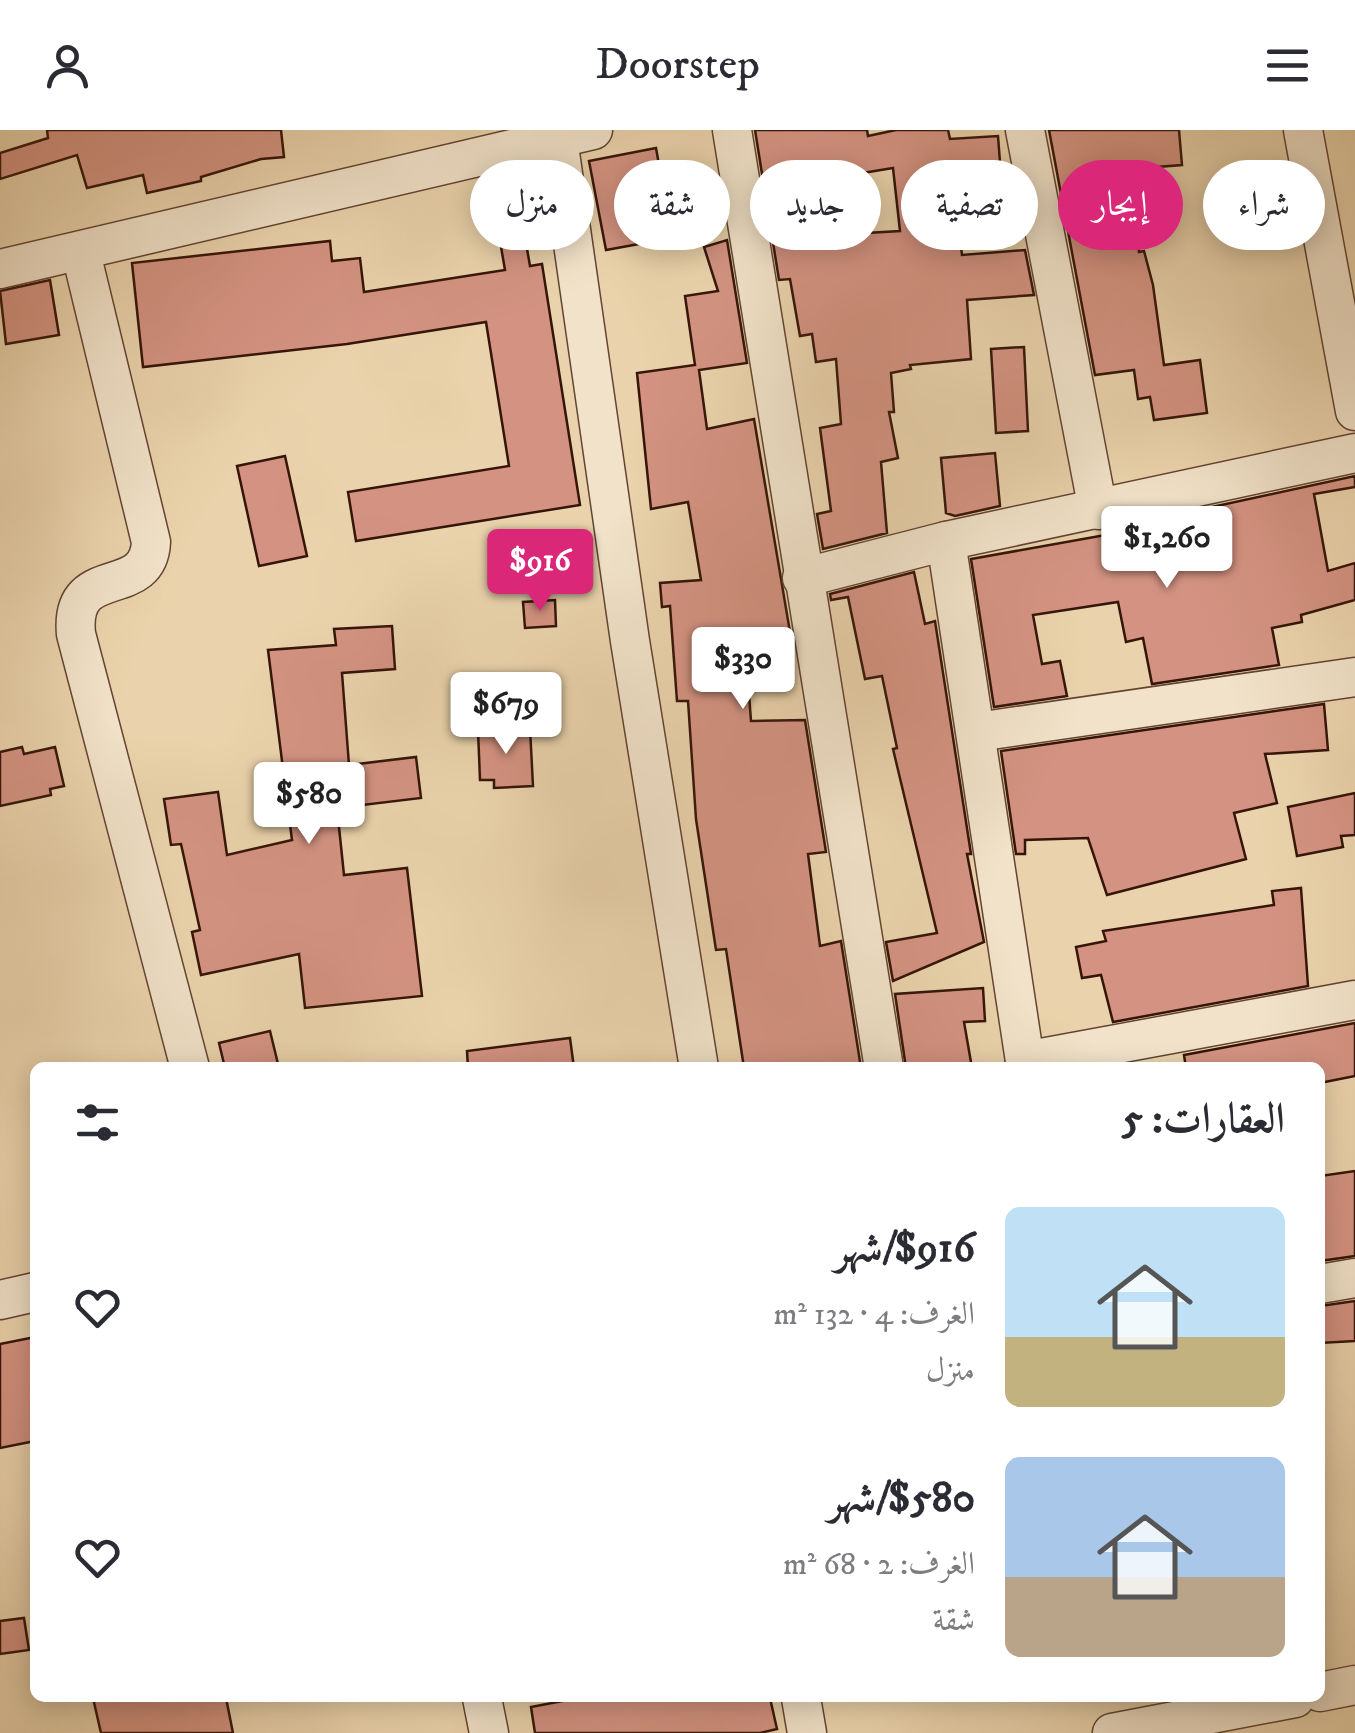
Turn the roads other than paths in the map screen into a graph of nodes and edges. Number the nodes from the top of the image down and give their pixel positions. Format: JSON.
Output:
{"nodes":[{"id":1,"x":732,"y":130,"type":"edge"},
{"id":2,"x":1025,"y":130,"type":"edge"},
{"id":3,"x":1303,"y":130,"type":"edge"},
{"id":4,"x":575,"y":135,"type":"edge"},
{"id":5,"x":81,"y":252,"type":"junction"},
{"id":6,"x":0,"y":269,"type":"edge"},
{"id":7,"x":1355,"y":411,"type":"edge"},
{"id":8,"x":1355,"y":453,"type":"edge"},
{"id":9,"x":1098,"y":510,"type":"junction"},
{"id":10,"x":946,"y":541,"type":"junction"},
{"id":11,"x":802,"y":578,"type":"junction"},
{"id":12,"x":1355,"y":677,"type":"edge"},
{"id":13,"x":977,"y":732,"type":"junction"},
{"id":14,"x":1355,"y":1000,"type":"edge"},
{"id":15,"x":188,"y":1062,"type":"edge"},
{"id":16,"x":698,"y":1062,"type":"edge"},
{"id":17,"x":883,"y":1062,"type":"edge"},
{"id":18,"x":1026,"y":1062,"type":"edge"},
{"id":19,"x":1036,"y":1062,"type":"edge"},
{"id":20,"x":1355,"y":1278,"type":"edge"},
{"id":21,"x":1325,"y":1283,"type":"edge"},
{"id":22,"x":30,"y":1293,"type":"edge"},
{"id":23,"x":0,"y":1300,"type":"edge"},
{"id":24,"x":1355,"y":1685,"type":"edge"},
{"id":25,"x":1325,"y":1691,"type":"edge"},
{"id":26,"x":483,"y":1702,"type":"edge"},
{"id":27,"x":802,"y":1702,"type":"edge"},
{"id":28,"x":1288,"y":1702,"type":"edge"},
{"id":29,"x":1258,"y":1719,"type":"edge"},
{"id":30,"x":1119,"y":1720,"type":"edge"},
{"id":31,"x":1208,"y":1724,"type":"edge"},
{"id":32,"x":489,"y":1733,"type":"edge"},
{"id":33,"x":806,"y":1733,"type":"edge"}],
"edges":[{"from":1,"to":11,"type":"street"},
{"from":2,"to":9,"type":"street"},
{"from":3,"to":7,"type":"street"},
{"from":4,"to":5,"type":"street"},
{"from":4,"to":16,"type":"street"},
{"from":5,"to":6,"type":"street"},
{"from":5,"to":15,"type":"street"},
{"from":8,"to":9,"type":"street"},
{"from":9,"to":10,"type":"street"},
{"from":10,"to":11,"type":"street"},
{"from":10,"to":13,"type":"street"},
{"from":11,"to":17,"type":"street"},
{"from":12,"to":13,"type":"street"},
{"from":13,"to":18,"type":"street"},
{"from":14,"to":19,"type":"street"},
{"from":20,"to":21,"type":"street"},
{"from":22,"to":23,"type":"street"},
{"from":24,"to":25,"type":"street"},
{"from":26,"to":32,"type":"street"},
{"from":27,"to":33,"type":"street"},
{"from":28,"to":29,"type":"street"},
{"from":29,"to":31,"type":"street"},
{"from":30,"to":31,"type":"street"}]}
